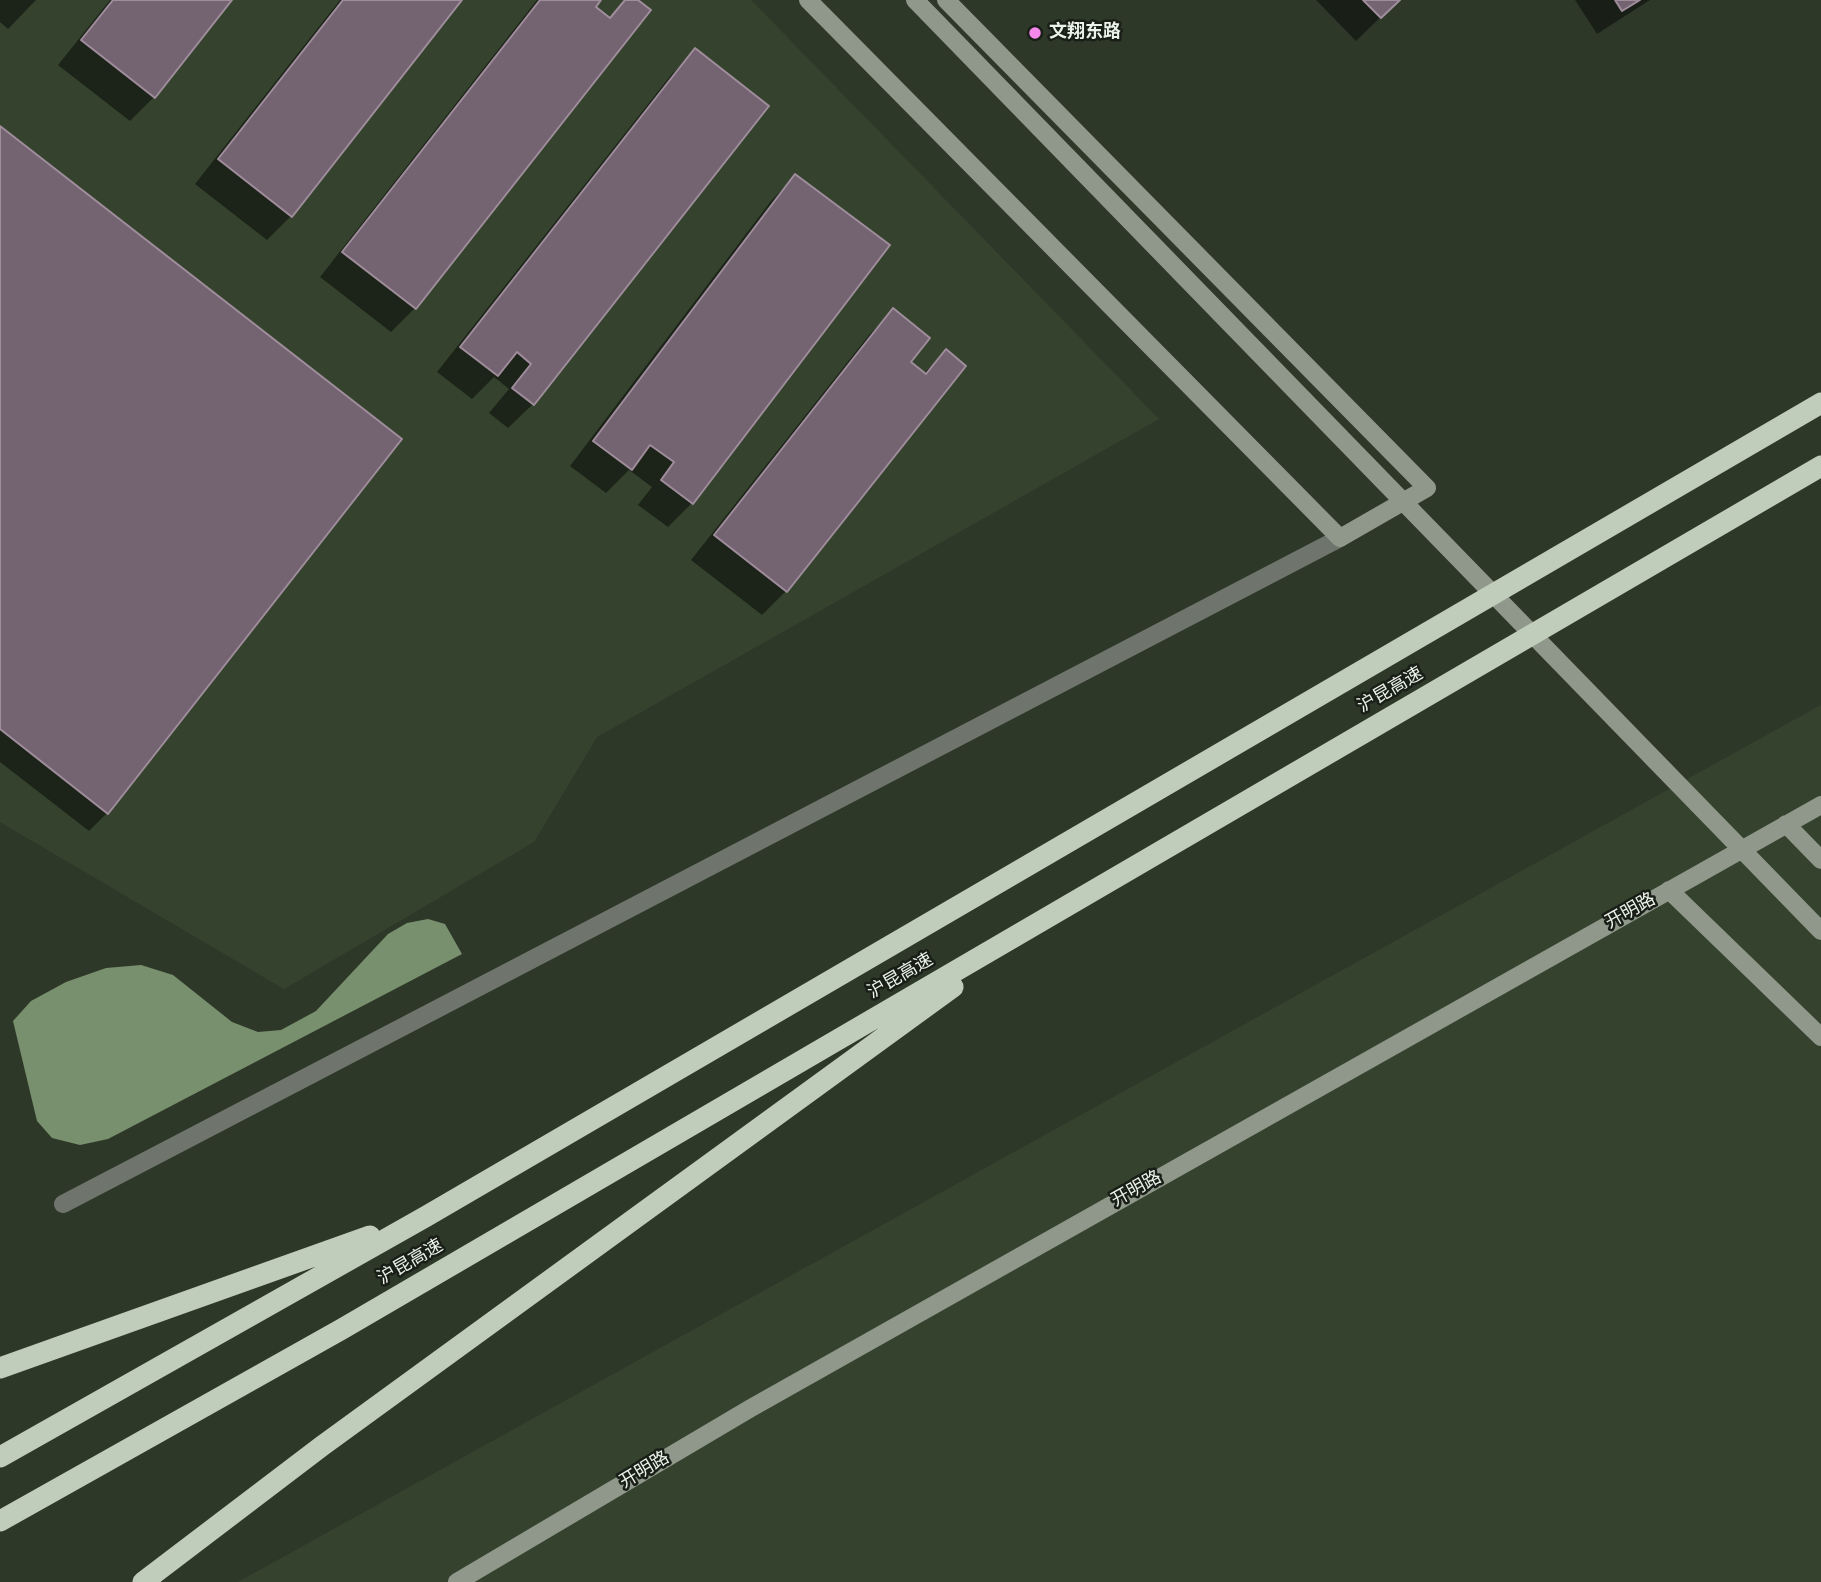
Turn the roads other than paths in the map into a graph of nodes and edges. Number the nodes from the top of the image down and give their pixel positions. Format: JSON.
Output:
{"nodes":[{"id":1,"x":808,"y":0,"type":"edge"},
{"id":2,"x":915,"y":0,"type":"edge"},
{"id":3,"x":946,"y":0,"type":"edge"},
{"id":4,"x":1821,"y":403,"type":"edge"},
{"id":5,"x":1821,"y":466,"type":"edge"},
{"id":6,"x":1340,"y":538,"type":"junction"},
{"id":7,"x":1821,"y":805,"type":"edge"},
{"id":8,"x":1786,"y":824,"type":"junction"},
{"id":9,"x":1821,"y":860,"type":"edge"},
{"id":10,"x":1669,"y":890,"type":"junction"},
{"id":11,"x":1048,"y":918,"type":"junction"},
{"id":12,"x":1821,"y":931,"type":"edge"},
{"id":13,"x":1821,"y":1037,"type":"edge"},
{"id":14,"x":63,"y":1204,"type":"dead end"},
{"id":15,"x":425,"y":1217,"type":"junction"},
{"id":16,"x":0,"y":1367,"type":"edge"},
{"id":17,"x":0,"y":1457,"type":"edge"},
{"id":18,"x":0,"y":1521,"type":"edge"},
{"id":19,"x":143,"y":1582,"type":"edge"},
{"id":20,"x":457,"y":1582,"type":"edge"}],
"edges":[{"from":1,"to":6,"type":"main road"},
{"from":2,"to":12,"type":"main road"},
{"from":3,"to":6,"type":"main road"},
{"from":4,"to":15,"type":"highway","name":"沪昆高速"},
{"from":5,"to":11,"type":"highway","name":"沪昆高速"},
{"from":6,"to":14,"type":"street"},
{"from":7,"to":8,"type":"main road","name":"开明路"},
{"from":8,"to":9,"type":"main road"},
{"from":8,"to":10,"type":"main road","name":"开明路"},
{"from":10,"to":13,"type":"main road"},
{"from":10,"to":20,"type":"main road","name":"开明路"},
{"from":11,"to":18,"type":"highway","name":"沪昆高速"},
{"from":11,"to":19,"type":"highway"},
{"from":15,"to":16,"type":"highway"},
{"from":15,"to":17,"type":"highway","name":"沪昆高速"}]}
